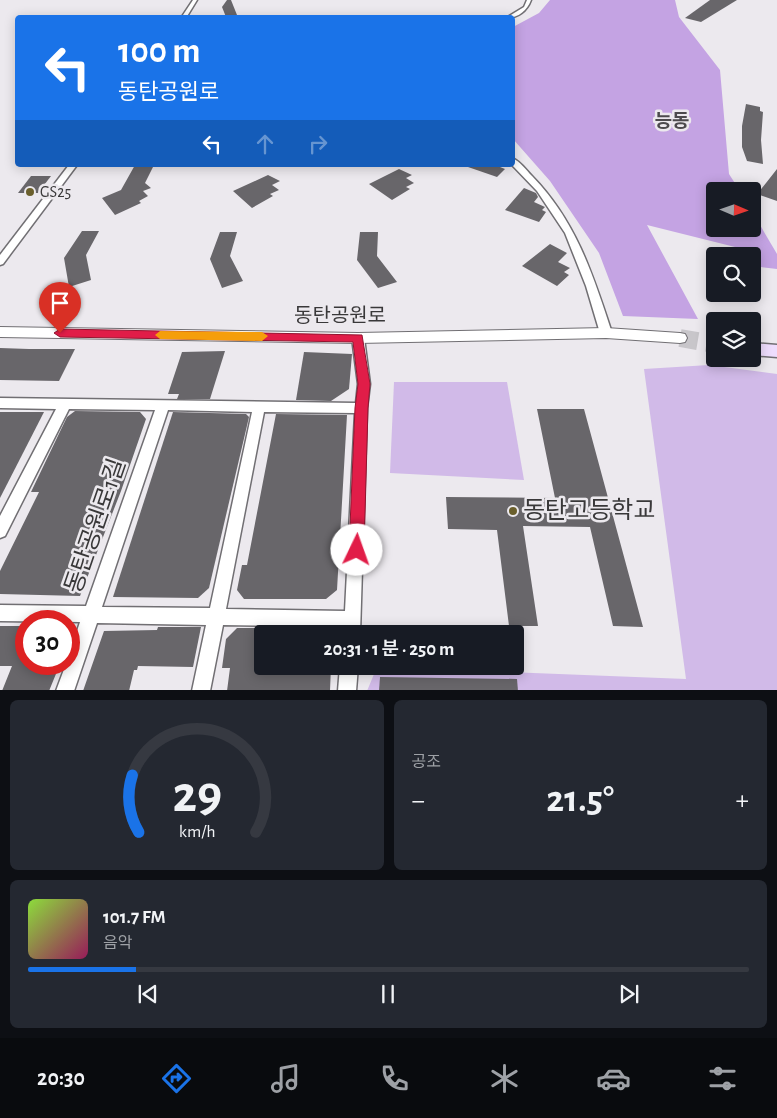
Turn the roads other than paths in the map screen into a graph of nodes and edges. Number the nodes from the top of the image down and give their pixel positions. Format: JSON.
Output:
{"nodes":[{"id":1,"x":195,"y":0,"type":"edge"},
{"id":2,"x":529,"y":0,"type":"edge"},
{"id":3,"x":184,"y":15,"type":"edge"},
{"id":4,"x":513,"y":15,"type":"edge"},
{"id":5,"x":515,"y":163,"type":"edge"},
{"id":6,"x":71,"y":167,"type":"edge"},
{"id":7,"x":0,"y":262,"type":"edge"},
{"id":8,"x":0,"y":332,"type":"edge"},
{"id":9,"x":606,"y":334,"type":"junction"},
{"id":10,"x":358,"y":338,"type":"junction"},
{"id":11,"x":680,"y":338,"type":"tunnel mouth"},
{"id":12,"x":761,"y":350,"type":"edge"},
{"id":13,"x":777,"y":351,"type":"edge"},
{"id":14,"x":0,"y":403,"type":"edge"},
{"id":15,"x":65,"y":404,"type":"junction"},
{"id":16,"x":163,"y":406,"type":"junction"},
{"id":17,"x":259,"y":407,"type":"junction"},
{"id":18,"x":362,"y":408,"type":"junction"},
{"id":19,"x":0,"y":531,"type":"edge"},
{"id":20,"x":0,"y":614,"type":"edge"},
{"id":21,"x":91,"y":615,"type":"junction"},
{"id":22,"x":216,"y":618,"type":"junction"},
{"id":23,"x":336,"y":625,"type":"edge"},
{"id":24,"x":353,"y":625,"type":"edge"},
{"id":25,"x":348,"y":675,"type":"edge"},
{"id":26,"x":65,"y":690,"type":"edge"},
{"id":27,"x":201,"y":690,"type":"edge"},
{"id":28,"x":347,"y":690,"type":"edge"}],
"edges":[{"from":1,"to":3,"type":"street"},
{"from":2,"to":4,"type":"street"},
{"from":5,"to":9,"type":"street"},
{"from":6,"to":7,"type":"street"},
{"from":8,"to":10,"type":"street","name":"동탄공원로"},
{"from":9,"to":10,"type":"street","name":"동탄공원로"},
{"from":9,"to":11,"type":"street","name":"동탄공원로"},
{"from":10,"to":18,"type":"street"},
{"from":12,"to":13,"type":"main road"},
{"from":14,"to":15,"type":"street"},
{"from":15,"to":16,"type":"street"},
{"from":15,"to":19,"type":"street"},
{"from":16,"to":17,"type":"street"},
{"from":16,"to":21,"type":"street","name":"동탄공원로1길"},
{"from":17,"to":18,"type":"street"},
{"from":17,"to":22,"type":"street"},
{"from":18,"to":24,"type":"street"},
{"from":20,"to":21,"type":"street"},
{"from":21,"to":22,"type":"street"},
{"from":21,"to":26,"type":"street","name":"동탄공원로1길"},
{"from":22,"to":23,"type":"street"},
{"from":22,"to":27,"type":"street"},
{"from":25,"to":28,"type":"street"}]}
